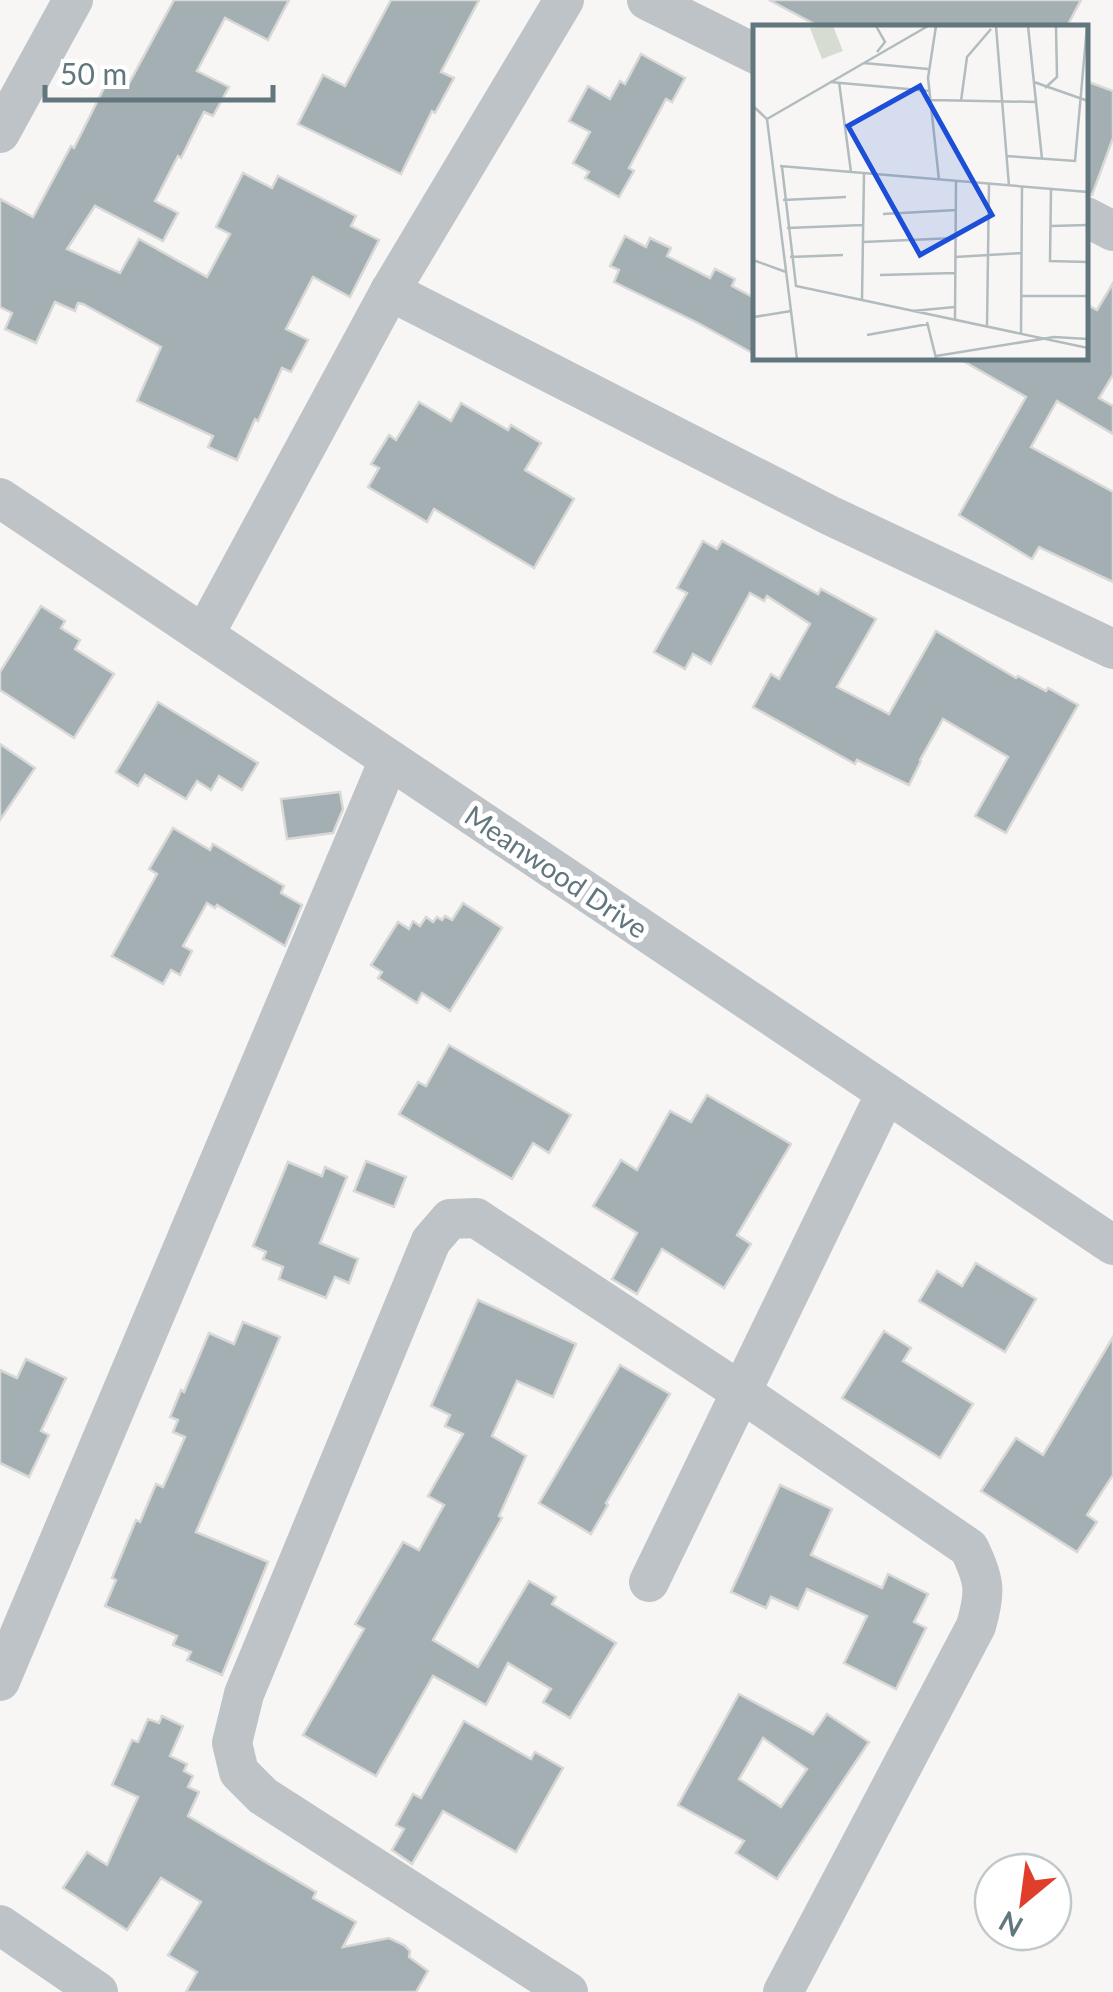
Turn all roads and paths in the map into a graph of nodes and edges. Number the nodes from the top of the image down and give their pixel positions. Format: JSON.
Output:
{"nodes":[{"id":1,"x":73,"y":0,"type":"edge"},
{"id":2,"x":564,"y":0,"type":"edge"},
{"id":3,"x":647,"y":0,"type":"edge"},
{"id":4,"x":753,"y":53,"type":"edge"},
{"id":5,"x":0,"y":133,"type":"edge"},
{"id":6,"x":1088,"y":218,"type":"edge"},
{"id":7,"x":1113,"y":231,"type":"edge"},
{"id":8,"x":390,"y":291,"type":"junction"},
{"id":9,"x":0,"y":498,"type":"edge"},
{"id":10,"x":204,"y":634,"type":"junction"},
{"id":11,"x":1113,"y":650,"type":"edge"},
{"id":12,"x":389,"y":760,"type":"junction"},
{"id":13,"x":886,"y":1093,"type":"junction"},
{"id":14,"x":1113,"y":1245,"type":"edge"},
{"id":15,"x":741,"y":1392,"type":"junction"},
{"id":16,"x":650,"y":1582,"type":"dead end"},
{"id":17,"x":0,"y":1681,"type":"edge"},
{"id":18,"x":0,"y":1926,"type":"edge"},
{"id":19,"x":98,"y":1992,"type":"edge"},
{"id":20,"x":568,"y":1992,"type":"edge"},
{"id":21,"x":783,"y":1992,"type":"edge"}],
"edges":[{"from":1,"to":5,"type":"street"},
{"from":2,"to":8,"type":"street"},
{"from":3,"to":4,"type":"street"},
{"from":6,"to":7,"type":"street"},
{"from":8,"to":10,"type":"street"},
{"from":8,"to":11,"type":"street"},
{"from":9,"to":10,"type":"street","name":"Meanwood Drive"},
{"from":10,"to":12,"type":"street","name":"Meanwood Drive"},
{"from":12,"to":13,"type":"street","name":"Meanwood Drive"},
{"from":12,"to":17,"type":"street"},
{"from":13,"to":14,"type":"street","name":"Meanwood Drive"},
{"from":13,"to":15,"type":"street"},
{"from":15,"to":16,"type":"street"},
{"from":15,"to":20,"type":"street"},
{"from":15,"to":21,"type":"street"},
{"from":18,"to":19,"type":"street"}]}
